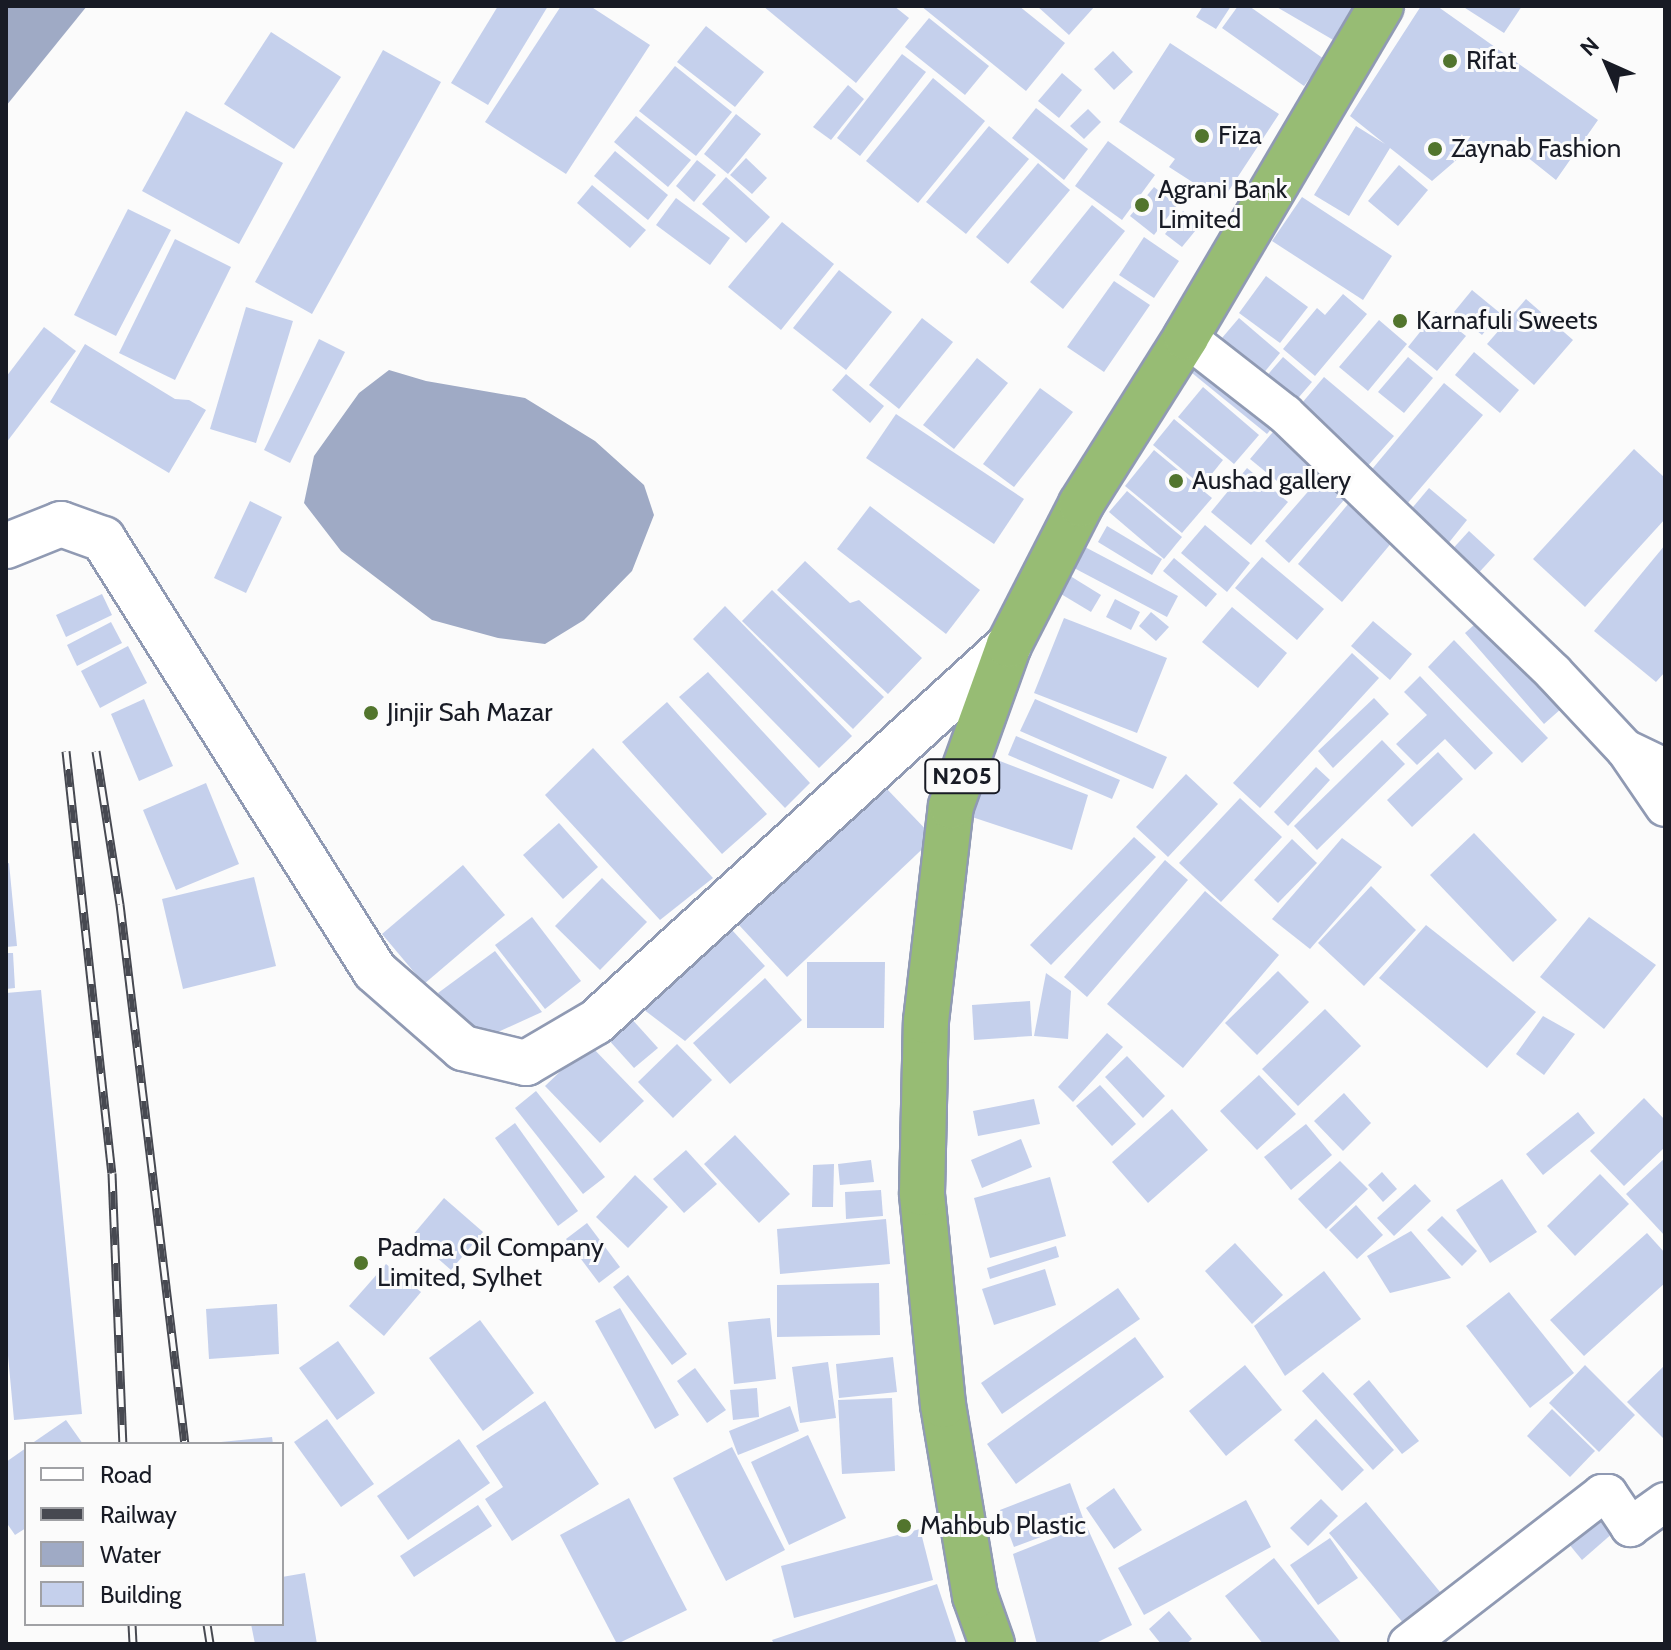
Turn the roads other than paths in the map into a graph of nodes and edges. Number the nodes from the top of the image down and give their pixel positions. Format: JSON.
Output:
{"nodes":[{"id":1,"x":1381,"y":6,"type":"edge"},
{"id":2,"x":1186,"y":337,"type":"junction"},
{"id":3,"x":6,"y":546,"type":"edge"},
{"id":4,"x":1009,"y":645,"type":"junction"},
{"id":5,"x":1625,"y":749,"type":"junction"},
{"id":6,"x":1665,"y":768,"type":"edge"},
{"id":7,"x":1665,"y":807,"type":"edge"},
{"id":8,"x":1665,"y":1502,"type":"edge"},
{"id":9,"x":992,"y":1644,"type":"edge"},
{"id":10,"x":1408,"y":1644,"type":"edge"}],
"edges":[{"from":1,"to":2,"type":"highway","number":"N205"},
{"from":2,"to":4,"type":"highway","number":"N205"},
{"from":2,"to":5,"type":"street"},
{"from":3,"to":4,"type":"street"},
{"from":4,"to":9,"type":"highway","number":"N205"},
{"from":5,"to":6,"type":"street"},
{"from":5,"to":7,"type":"street"},
{"from":8,"to":10,"type":"street"}]}
